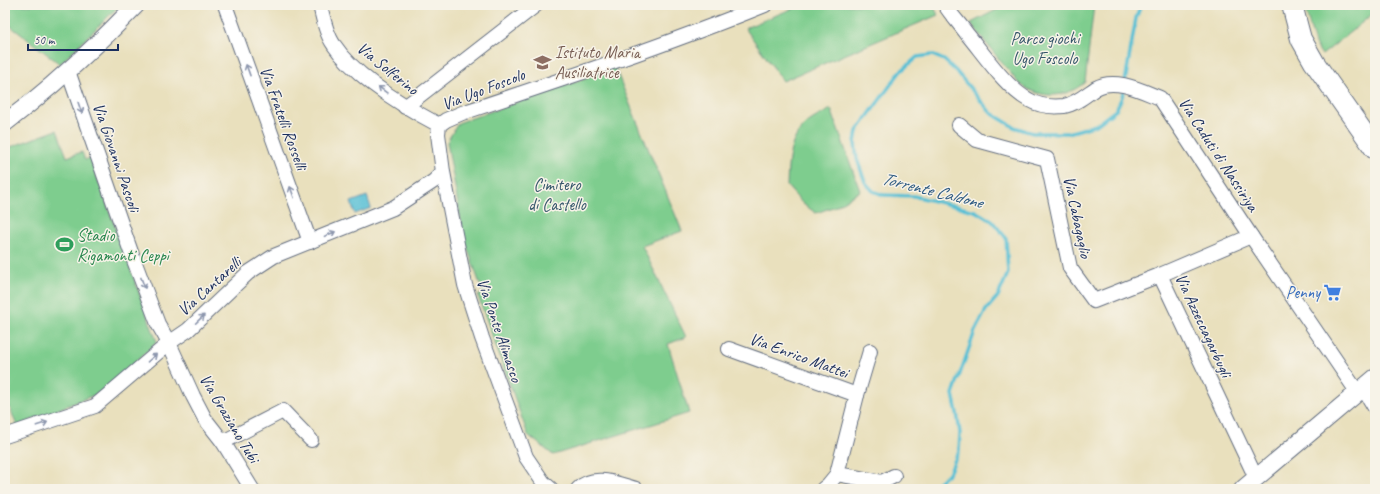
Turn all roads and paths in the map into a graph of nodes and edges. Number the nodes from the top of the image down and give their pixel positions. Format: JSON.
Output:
{"nodes":[{"id":1,"x":136,"y":5,"type":"edge"},
{"id":2,"x":225,"y":5,"type":"edge"},
{"id":3,"x":320,"y":5,"type":"edge"},
{"id":4,"x":536,"y":5,"type":"edge"},
{"id":5,"x":765,"y":5,"type":"edge"},
{"id":6,"x":945,"y":5,"type":"edge"},
{"id":7,"x":1292,"y":5,"type":"edge"},
{"id":8,"x":68,"y":71,"type":"junction"},
{"id":9,"x":405,"y":107,"type":"junction"},
{"id":10,"x":5,"y":123,"type":"edge"},
{"id":11,"x":439,"y":125,"type":"junction"},
{"id":12,"x":959,"y":125,"type":"dead end"},
{"id":13,"x":1375,"y":149,"type":"edge"},
{"id":14,"x":443,"y":172,"type":"junction"},
{"id":15,"x":1251,"y":236,"type":"junction"},
{"id":16,"x":310,"y":242,"type":"junction"},
{"id":17,"x":1160,"y":275,"type":"junction"},
{"id":18,"x":169,"y":343,"type":"junction"},
{"id":19,"x":729,"y":349,"type":"dead end"},
{"id":20,"x":870,"y":351,"type":"dead end"},
{"id":21,"x":1365,"y":387,"type":"edge"},
{"id":22,"x":857,"y":395,"type":"junction"},
{"id":23,"x":1375,"y":408,"type":"edge"},
{"id":24,"x":5,"y":436,"type":"edge"},
{"id":25,"x":311,"y":440,"type":"dead end"},
{"id":26,"x":223,"y":442,"type":"junction"},
{"id":27,"x":837,"y":474,"type":"junction"},
{"id":28,"x":894,"y":476,"type":"dead end"},
{"id":29,"x":1249,"y":484,"type":"edge"},
{"id":30,"x":252,"y":489,"type":"edge"},
{"id":31,"x":552,"y":489,"type":"edge"},
{"id":32,"x":578,"y":489,"type":"edge"},
{"id":33,"x":636,"y":489,"type":"edge"},
{"id":34,"x":823,"y":489,"type":"edge"}],
"edges":[{"from":1,"to":8,"type":"street"},
{"from":16,"to":2,"type":"street","name":"Via Fratelli Rosselli","one_way":true},
{"from":9,"to":3,"type":"street","name":"Via Solferino","one_way":true},
{"from":4,"to":9,"type":"street"},
{"from":5,"to":11,"type":"street","name":"Via Ugo Foscolo"},
{"from":6,"to":15,"type":"street","name":"Via Caduti di Nassiriya"},
{"from":7,"to":13,"type":"main road"},
{"from":8,"to":10,"type":"street"},
{"from":8,"to":18,"type":"street","name":"Via Giovanni Pascoli","one_way":true},
{"from":9,"to":11,"type":"street","name":"Via Solferino"},
{"from":11,"to":14,"type":"street","name":"Via Ugo Foscolo"},
{"from":12,"to":17,"type":"street","name":"Via Cabagaglio"},
{"from":16,"to":14,"type":"street","name":"Via Cantarelli","one_way":true},
{"from":14,"to":31,"type":"street","name":"Via Ponte Alimasco"},
{"from":15,"to":17,"type":"street","name":"Via Azzeccagarbugli"},
{"from":15,"to":21,"type":"street","name":"Via Caduti di Nassiriya"},
{"from":18,"to":16,"type":"street","name":"Via Cantarelli","one_way":true},
{"from":17,"to":29,"type":"street","name":"Via Azzeccagarbugli"},
{"from":24,"to":18,"type":"street","name":"Via Cantarelli","one_way":true},
{"from":18,"to":26,"type":"street","name":"Via Graziano Tubi"},
{"from":19,"to":22,"type":"street","name":"Via Enrico Mattei"},
{"from":20,"to":22,"type":"street","name":"Via Enrico Mattei"},
{"from":21,"to":23,"type":"street","name":"Via Caduti di Nassiriya"},
{"from":21,"to":29,"type":"street"},
{"from":22,"to":27,"type":"street","name":"Via Enrico Mattei"},
{"from":25,"to":26,"type":"street"},
{"from":26,"to":30,"type":"street","name":"Via Graziano Tubi"},
{"from":27,"to":28,"type":"street"},
{"from":27,"to":34,"type":"street","name":"Via Enrico Mattei"},
{"from":32,"to":33,"type":"street"}]}
